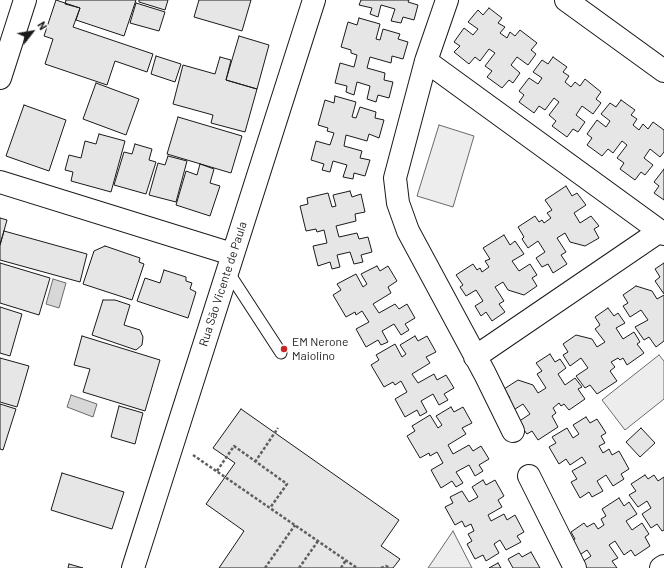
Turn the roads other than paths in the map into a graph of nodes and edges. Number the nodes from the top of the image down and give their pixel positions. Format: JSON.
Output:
{"nodes":[{"id":1,"x":25,"y":0,"type":"edge"},
{"id":2,"x":314,"y":0,"type":"edge"},
{"id":3,"x":447,"y":0,"type":"edge"},
{"id":4,"x":566,"y":0,"type":"edge"},
{"id":5,"x":426,"y":61,"type":"junction"},
{"id":6,"x":664,"y":71,"type":"edge"},
{"id":7,"x":0,"y":78,"type":"edge"},
{"id":8,"x":0,"y":182,"type":"edge"},
{"id":9,"x":662,"y":232,"type":"edge"},
{"id":10,"x":229,"y":262,"type":"junction"},
{"id":11,"x":281,"y":354,"type":"dead end"},
{"id":12,"x":475,"y":357,"type":"junction"},
{"id":13,"x":513,"y":431,"type":"dead end"},
{"id":14,"x":528,"y":476,"type":"dead end"},
{"id":15,"x":664,"y":566,"type":"edge"},
{"id":16,"x":133,"y":568,"type":"edge"},
{"id":17,"x":575,"y":568,"type":"edge"},
{"id":18,"x":661,"y":568,"type":"edge"}],
"edges":[{"from":1,"to":7,"type":"street"},
{"from":2,"to":10,"type":"street","name":"Rua São Vicente de Paula"},
{"from":3,"to":5,"type":"street"},
{"from":4,"to":6,"type":"street"},
{"from":5,"to":9,"type":"street"},
{"from":5,"to":12,"type":"street"},
{"from":8,"to":10,"type":"street"},
{"from":9,"to":12,"type":"street"},
{"from":10,"to":11,"type":"lane"},
{"from":10,"to":16,"type":"street","name":"Rua São Vicente de Paula"},
{"from":12,"to":13,"type":"street"},
{"from":14,"to":17,"type":"street"},
{"from":15,"to":18,"type":"street"}]}
